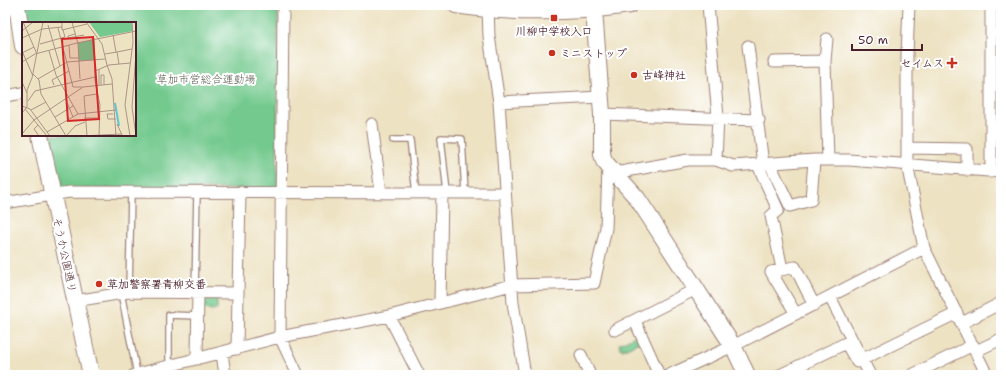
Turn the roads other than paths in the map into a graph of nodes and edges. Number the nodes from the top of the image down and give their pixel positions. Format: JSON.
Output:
{"nodes":[{"id":1,"x":17,"y":5,"type":"edge"},
{"id":2,"x":283,"y":5,"type":"edge"},
{"id":3,"x":456,"y":5,"type":"edge"},
{"id":4,"x":630,"y":5,"type":"edge"},
{"id":5,"x":708,"y":5,"type":"edge"},
{"id":6,"x":909,"y":5,"type":"edge"},
{"id":7,"x":991,"y":5,"type":"edge"},
{"id":8,"x":594,"y":7,"type":"edge"},
{"id":9,"x":488,"y":9,"type":"junction"},
{"id":10,"x":22,"y":39,"type":"edge"},
{"id":11,"x":827,"y":39,"type":"dead end"},
{"id":12,"x":748,"y":46,"type":"dead end"},
{"id":13,"x":825,"y":61,"type":"junction"},
{"id":14,"x":774,"y":62,"type":"dead end"},
{"id":15,"x":22,"y":93,"type":"edge"},
{"id":16,"x":5,"y":96,"type":"edge"},
{"id":17,"x":601,"y":97,"type":"junction"},
{"id":18,"x":499,"y":102,"type":"junction"},
{"id":19,"x":602,"y":114,"type":"junction"},
{"id":20,"x":718,"y":119,"type":"junction"},
{"id":21,"x":758,"y":120,"type":"junction"},
{"id":22,"x":372,"y":124,"type":"dead end"},
{"id":23,"x":40,"y":136,"type":"edge"},
{"id":24,"x":394,"y":140,"type":"dead end"},
{"id":25,"x":907,"y":148,"type":"junction"},
{"id":26,"x":716,"y":160,"type":"junction"},
{"id":27,"x":814,"y":160,"type":"junction"},
{"id":28,"x":828,"y":160,"type":"junction"},
{"id":29,"x":764,"y":164,"type":"junction"},
{"id":30,"x":907,"y":164,"type":"junction"},
{"id":31,"x":611,"y":170,"type":"junction"},
{"id":32,"x":967,"y":170,"type":"junction"},
{"id":33,"x":996,"y":172,"type":"edge"},
{"id":34,"x":130,"y":191,"type":"junction"},
{"id":35,"x":197,"y":192,"type":"junction"},
{"id":36,"x":240,"y":192,"type":"junction"},
{"id":37,"x":281,"y":192,"type":"junction"},
{"id":38,"x":381,"y":193,"type":"junction"},
{"id":39,"x":416,"y":193,"type":"junction"},
{"id":40,"x":444,"y":193,"type":"junction"},
{"id":41,"x":465,"y":193,"type":"junction"},
{"id":42,"x":505,"y":193,"type":"junction"},
{"id":43,"x":52,"y":194,"type":"junction"},
{"id":44,"x":5,"y":203,"type":"edge"},
{"id":45,"x":924,"y":248,"type":"junction"},
{"id":46,"x":782,"y":269,"type":"junction"},
{"id":47,"x":512,"y":284,"type":"junction"},
{"id":48,"x":696,"y":289,"type":"junction"},
{"id":49,"x":125,"y":292,"type":"junction"},
{"id":50,"x":196,"y":292,"type":"junction"},
{"id":51,"x":238,"y":293,"type":"junction"},
{"id":52,"x":830,"y":297,"type":"junction"},
{"id":53,"x":75,"y":301,"type":"junction"},
{"id":54,"x":440,"y":303,"type":"junction"},
{"id":55,"x":1001,"y":303,"type":"edge"},
{"id":56,"x":814,"y":305,"type":"junction"},
{"id":57,"x":796,"y":314,"type":"junction"},
{"id":58,"x":198,"y":316,"type":"junction"},
{"id":59,"x":389,"y":316,"type":"junction"},
{"id":60,"x":960,"y":318,"type":"junction"},
{"id":61,"x":635,"y":321,"type":"junction"},
{"id":62,"x":615,"y":330,"type":"dead end"},
{"id":63,"x":280,"y":338,"type":"junction"},
{"id":64,"x":1001,"y":339,"type":"edge"},
{"id":65,"x":733,"y":346,"type":"junction"},
{"id":66,"x":975,"y":348,"type":"junction"},
{"id":67,"x":237,"y":349,"type":"junction"},
{"id":68,"x":222,"y":352,"type":"junction"},
{"id":69,"x":581,"y":355,"type":"dead end"},
{"id":70,"x":197,"y":359,"type":"junction"},
{"id":71,"x":862,"y":359,"type":"junction"},
{"id":72,"x":169,"y":366,"type":"junction"},
{"id":73,"x":586,"y":374,"type":"edge"},
{"id":74,"x":90,"y":375,"type":"edge"},
{"id":75,"x":136,"y":375,"type":"edge"},
{"id":76,"x":225,"y":375,"type":"edge"},
{"id":77,"x":298,"y":375,"type":"edge"},
{"id":78,"x":419,"y":375,"type":"edge"},
{"id":79,"x":525,"y":375,"type":"edge"},
{"id":80,"x":659,"y":375,"type":"edge"},
{"id":81,"x":669,"y":375,"type":"edge"},
{"id":82,"x":747,"y":375,"type":"edge"},
{"id":83,"x":780,"y":375,"type":"edge"},
{"id":84,"x":870,"y":375,"type":"edge"},
{"id":85,"x":912,"y":375,"type":"edge"},
{"id":86,"x":987,"y":375,"type":"edge"}],
"edges":[{"from":1,"to":10,"type":"street"},
{"from":2,"to":37,"type":"street"},
{"from":3,"to":9,"type":"street"},
{"from":4,"to":8,"type":"street"},
{"from":5,"to":20,"type":"street"},
{"from":6,"to":25,"type":"street"},
{"from":7,"to":33,"type":"street"},
{"from":8,"to":9,"type":"street"},
{"from":8,"to":17,"type":"street"},
{"from":9,"to":18,"type":"street"},
{"from":11,"to":13,"type":"street"},
{"from":12,"to":21,"type":"street"},
{"from":13,"to":14,"type":"street"},
{"from":13,"to":28,"type":"street"},
{"from":15,"to":16,"type":"street"},
{"from":17,"to":18,"type":"street"},
{"from":17,"to":19,"type":"street"},
{"from":18,"to":42,"type":"street"},
{"from":19,"to":20,"type":"street"},
{"from":19,"to":31,"type":"street"},
{"from":20,"to":21,"type":"street"},
{"from":20,"to":26,"type":"street"},
{"from":21,"to":29,"type":"street"},
{"from":22,"to":38,"type":"street"},
{"from":23,"to":43,"type":"street","name":"そうか公園通り"},
{"from":24,"to":39,"type":"lane"},
{"from":25,"to":30,"type":"street"},
{"from":25,"to":32,"type":"street"},
{"from":26,"to":29,"type":"street"},
{"from":26,"to":31,"type":"street"},
{"from":27,"to":28,"type":"street"},
{"from":27,"to":29,"type":"street"},
{"from":27,"to":29,"type":"street"},
{"from":28,"to":30,"type":"street"},
{"from":29,"to":46,"type":"street"},
{"from":30,"to":32,"type":"street"},
{"from":30,"to":45,"type":"street"},
{"from":31,"to":47,"type":"street"},
{"from":31,"to":48,"type":"street"},
{"from":32,"to":33,"type":"street"},
{"from":34,"to":35,"type":"street"},
{"from":34,"to":43,"type":"street"},
{"from":34,"to":49,"type":"lane"},
{"from":35,"to":36,"type":"street"},
{"from":35,"to":50,"type":"lane"},
{"from":36,"to":37,"type":"street"},
{"from":36,"to":51,"type":"street"},
{"from":37,"to":38,"type":"street"},
{"from":37,"to":63,"type":"street"},
{"from":38,"to":39,"type":"street"},
{"from":39,"to":40,"type":"street"},
{"from":40,"to":41,"type":"street"},
{"from":40,"to":41,"type":"lane"},
{"from":40,"to":54,"type":"street"},
{"from":41,"to":42,"type":"street"},
{"from":42,"to":47,"type":"street"},
{"from":43,"to":44,"type":"street"},
{"from":43,"to":53,"type":"street","name":"そうか公園通り"},
{"from":45,"to":52,"type":"street"},
{"from":45,"to":60,"type":"street"},
{"from":46,"to":56,"type":"street"},
{"from":46,"to":57,"type":"street"},
{"from":47,"to":54,"type":"street"},
{"from":47,"to":79,"type":"street"},
{"from":48,"to":61,"type":"street"},
{"from":48,"to":65,"type":"street"},
{"from":49,"to":50,"type":"street"},
{"from":49,"to":53,"type":"street"},
{"from":49,"to":75,"type":"lane"},
{"from":50,"to":51,"type":"street"},
{"from":50,"to":58,"type":"street"},
{"from":51,"to":67,"type":"street"},
{"from":52,"to":56,"type":"street"},
{"from":52,"to":71,"type":"street"},
{"from":53,"to":74,"type":"street","name":"そうか公園通り"},
{"from":54,"to":59,"type":"street"},
{"from":55,"to":60,"type":"street"},
{"from":56,"to":57,"type":"street"},
{"from":57,"to":65,"type":"street"},
{"from":58,"to":70,"type":"street"},
{"from":58,"to":72,"type":"lane"},
{"from":59,"to":63,"type":"street"},
{"from":59,"to":78,"type":"street"},
{"from":60,"to":66,"type":"street"},
{"from":60,"to":71,"type":"street"},
{"from":61,"to":62,"type":"street"},
{"from":61,"to":80,"type":"street"},
{"from":63,"to":67,"type":"street"},
{"from":63,"to":77,"type":"street"},
{"from":64,"to":66,"type":"street"},
{"from":65,"to":81,"type":"street"},
{"from":65,"to":82,"type":"street"},
{"from":66,"to":85,"type":"street"},
{"from":66,"to":86,"type":"street"},
{"from":67,"to":68,"type":"street"},
{"from":68,"to":70,"type":"street"},
{"from":68,"to":76,"type":"street"},
{"from":69,"to":73,"type":"street"},
{"from":70,"to":72,"type":"street"},
{"from":71,"to":83,"type":"street"},
{"from":71,"to":84,"type":"street"},
{"from":72,"to":75,"type":"street"}]}
